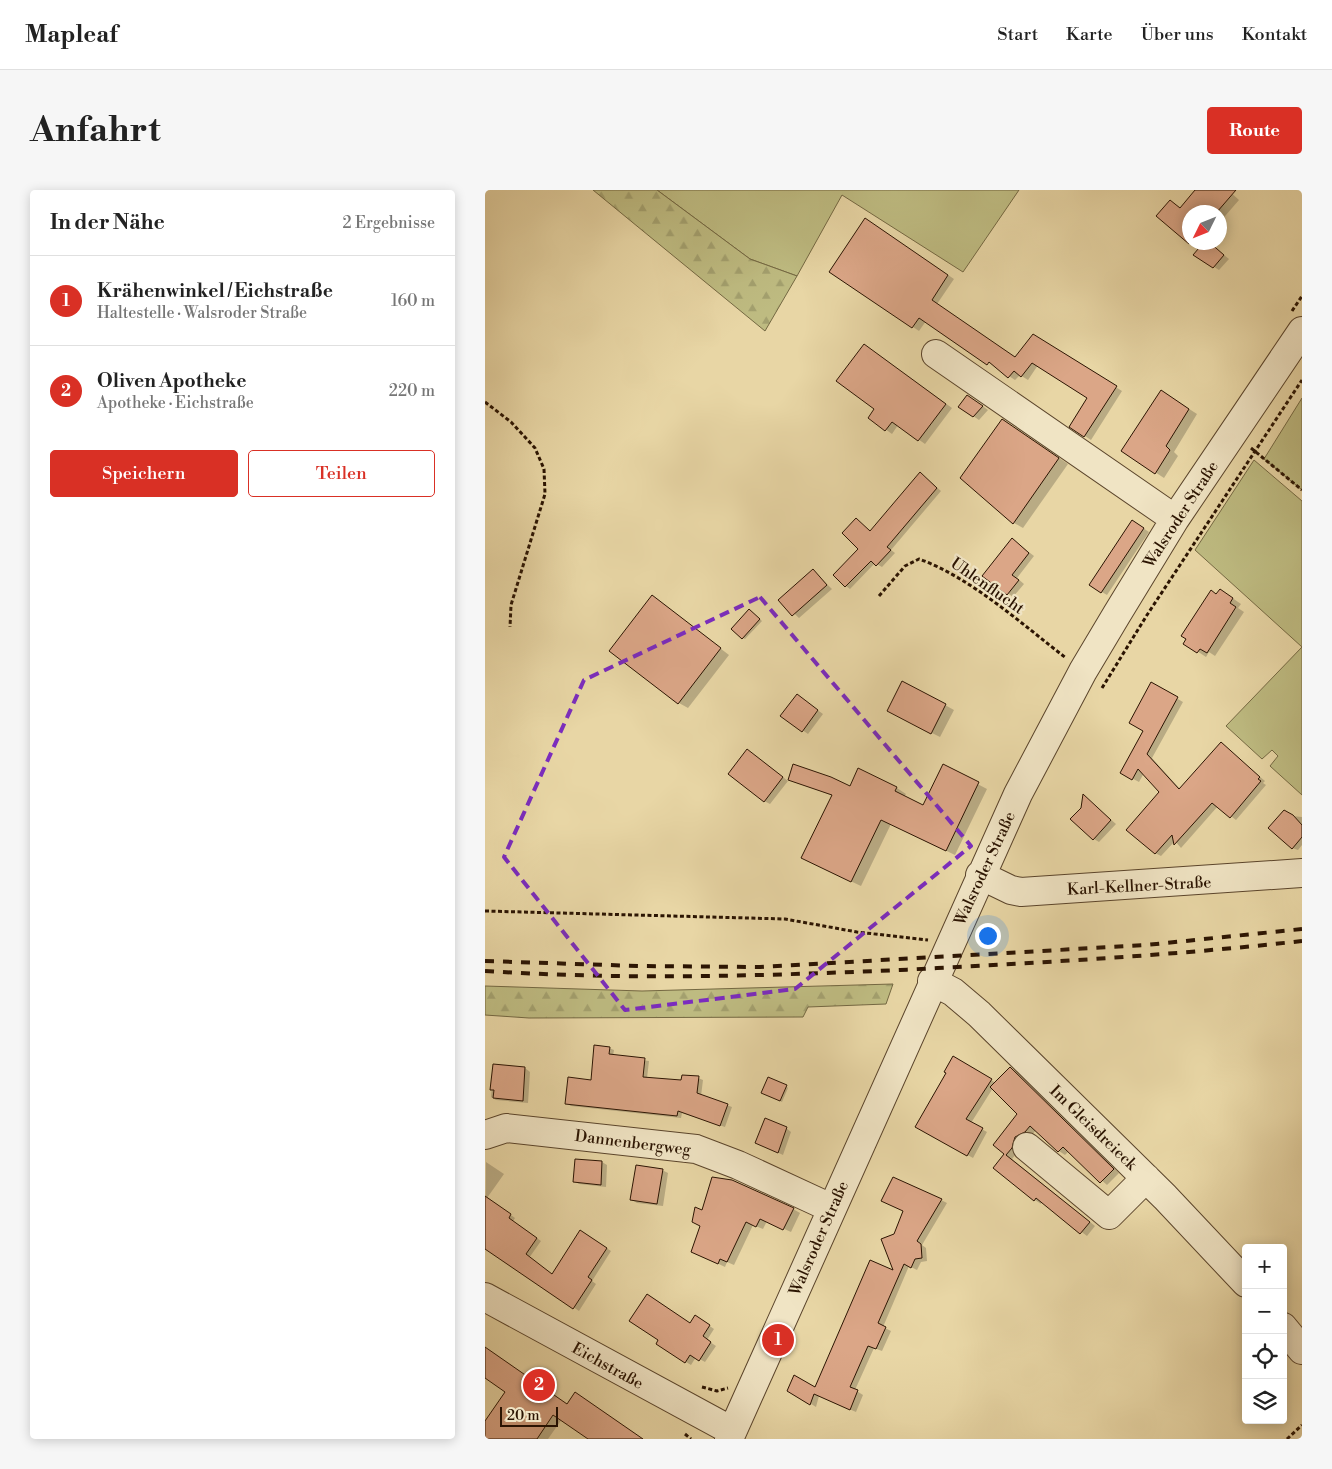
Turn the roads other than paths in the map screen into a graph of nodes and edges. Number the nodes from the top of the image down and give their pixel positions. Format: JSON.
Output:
{"nodes":[{"id":1,"x":1302,"y":331,"type":"edge"},
{"id":2,"x":936,"y":354,"type":"dead end"},
{"id":3,"x":1175,"y":519,"type":"junction"},
{"id":4,"x":1302,"y":873,"type":"edge"},
{"id":5,"x":980,"y":875,"type":"junction"},
{"id":6,"x":932,"y":981,"type":"junction"},
{"id":7,"x":485,"y":1135,"type":"edge"},
{"id":8,"x":1027,"y":1147,"type":"dead end"},
{"id":9,"x":1146,"y":1178,"type":"junction"},
{"id":10,"x":831,"y":1208,"type":"junction"},
{"id":11,"x":1242,"y":1279,"type":"edge"},
{"id":12,"x":485,"y":1297,"type":"edge"},
{"id":13,"x":1287,"y":1332,"type":"edge"},
{"id":14,"x":1302,"y":1350,"type":"edge"},
{"id":15,"x":730,"y":1435,"type":"edge"}],
"edges":[{"from":1,"to":3,"type":"street","name":"Walsroder Straße"},
{"from":2,"to":3,"type":"street"},
{"from":3,"to":5,"type":"street","name":"Walsroder Straße"},
{"from":4,"to":5,"type":"street","name":"Karl-Kellner-Straße"},
{"from":5,"to":6,"type":"street","name":"Walsroder Straße"},
{"from":6,"to":9,"type":"street","name":"Im Gleisdreieck"},
{"from":6,"to":10,"type":"street","name":"Walsroder Straße"},
{"from":7,"to":10,"type":"street","name":"Dannenbergweg"},
{"from":8,"to":9,"type":"street"},
{"from":9,"to":11,"type":"street","name":"Im Gleisdreieck"},
{"from":10,"to":15,"type":"street","name":"Walsroder Straße"},
{"from":12,"to":15,"type":"street","name":"Eichstraße"},
{"from":13,"to":14,"type":"street"}]}
